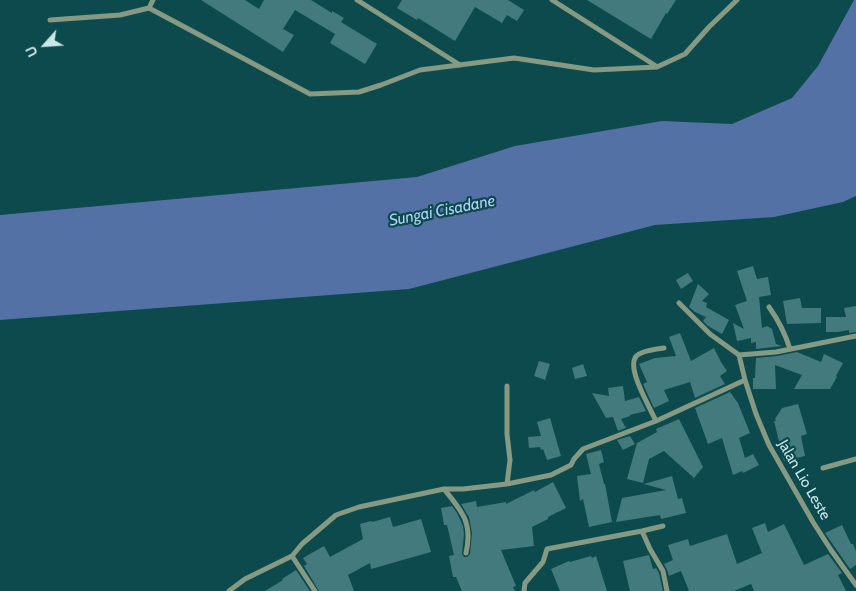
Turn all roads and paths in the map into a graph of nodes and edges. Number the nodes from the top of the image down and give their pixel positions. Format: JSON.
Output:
{"nodes":[{"id":1,"x":153,"y":0,"type":"edge"},
{"id":2,"x":357,"y":0,"type":"edge"},
{"id":3,"x":552,"y":0,"type":"edge"},
{"id":4,"x":737,"y":0,"type":"edge"},
{"id":5,"x":149,"y":8,"type":"junction"},
{"id":6,"x":50,"y":20,"type":"dead end"},
{"id":7,"x":461,"y":65,"type":"junction"},
{"id":8,"x":657,"y":67,"type":"junction"},
{"id":9,"x":679,"y":303,"type":"dead end"},
{"id":10,"x":769,"y":307,"type":"dead end"},
{"id":11,"x":856,"y":336,"type":"edge"},
{"id":12,"x":664,"y":348,"type":"dead end"},
{"id":13,"x":790,"y":349,"type":"junction"},
{"id":14,"x":739,"y":355,"type":"junction"},
{"id":15,"x":745,"y":380,"type":"junction"},
{"id":16,"x":507,"y":386,"type":"dead end"},
{"id":17,"x":656,"y":421,"type":"junction"},
{"id":18,"x":856,"y":459,"type":"edge"},
{"id":19,"x":823,"y":468,"type":"dead end"},
{"id":20,"x":506,"y":484,"type":"junction"},
{"id":21,"x":444,"y":489,"type":"junction"},
{"id":22,"x":663,"y":526,"type":"dead end"},
{"id":23,"x":642,"y":531,"type":"junction"},
{"id":24,"x":466,"y":553,"type":"dead end"},
{"id":25,"x":292,"y":556,"type":"junction"},
{"id":26,"x":856,"y":585,"type":"edge"},
{"id":27,"x":229,"y":591,"type":"edge"},
{"id":28,"x":315,"y":591,"type":"edge"},
{"id":29,"x":524,"y":591,"type":"edge"},
{"id":30,"x":667,"y":591,"type":"edge"}],
"edges":[{"from":1,"to":5,"type":"street"},
{"from":2,"to":7,"type":"street"},
{"from":3,"to":8,"type":"street"},
{"from":4,"to":8,"type":"street"},
{"from":5,"to":6,"type":"street"},
{"from":5,"to":7,"type":"street"},
{"from":7,"to":8,"type":"street"},
{"from":9,"to":14,"type":"street"},
{"from":10,"to":13,"type":"street"},
{"from":11,"to":13,"type":"street"},
{"from":12,"to":17,"type":"street"},
{"from":13,"to":14,"type":"street"},
{"from":14,"to":15,"type":"street","name":"Jalan Lio Leste"},
{"from":15,"to":17,"type":"street"},
{"from":15,"to":26,"type":"street","name":"Jalan Lio Leste"},
{"from":16,"to":20,"type":"street"},
{"from":17,"to":20,"type":"street"},
{"from":18,"to":19,"type":"street"},
{"from":20,"to":21,"type":"street"},
{"from":21,"to":24,"type":"street"},
{"from":21,"to":25,"type":"street"},
{"from":22,"to":23,"type":"street"},
{"from":23,"to":29,"type":"street"},
{"from":23,"to":30,"type":"street"},
{"from":25,"to":27,"type":"street"},
{"from":25,"to":28,"type":"street"}]}
